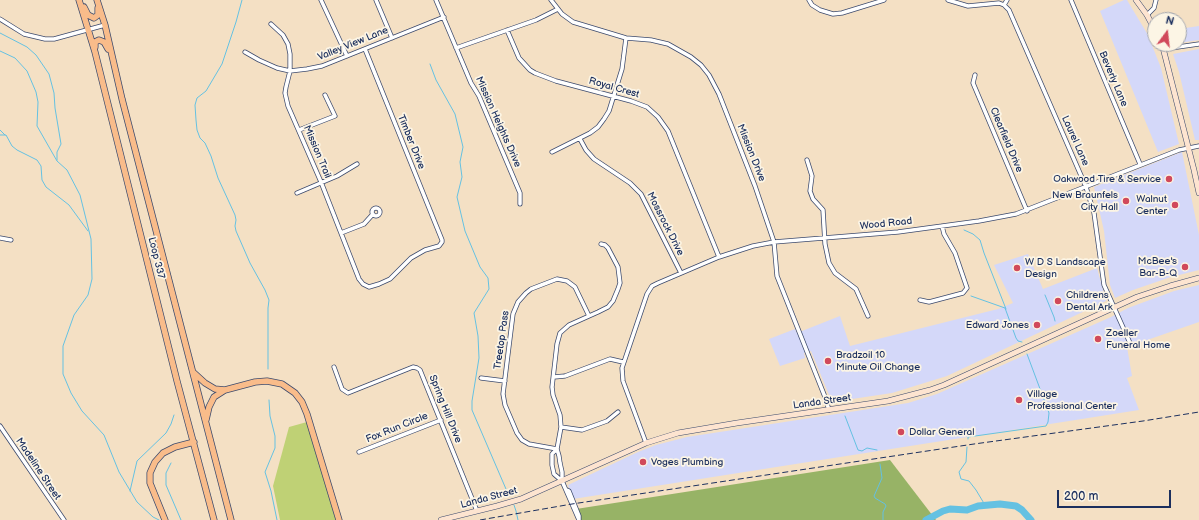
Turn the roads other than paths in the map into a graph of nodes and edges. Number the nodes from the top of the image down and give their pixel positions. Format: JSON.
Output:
{"nodes":[{"id":1,"x":80,"y":0,"type":"edge"},
{"id":2,"x":321,"y":0,"type":"edge"},
{"id":3,"x":376,"y":0,"type":"edge"},
{"id":4,"x":436,"y":0,"type":"edge"},
{"id":5,"x":551,"y":0,"type":"edge"},
{"id":6,"x":809,"y":0,"type":"edge"},
{"id":7,"x":884,"y":0,"type":"edge"},
{"id":8,"x":948,"y":0,"type":"edge"},
{"id":9,"x":1008,"y":0,"type":"edge"},
{"id":10,"x":1071,"y":0,"type":"edge"},
{"id":11,"x":1136,"y":0,"type":"edge"},
{"id":12,"x":1156,"y":0,"type":"edge"},
{"id":13,"x":98,"y":2,"type":"edge"},
{"id":14,"x":1004,"y":5,"type":"junction"},
{"id":15,"x":558,"y":9,"type":"junction"},
{"id":16,"x":1150,"y":12,"type":"edge"},
{"id":17,"x":1147,"y":15,"type":"edge"},
{"id":18,"x":444,"y":17,"type":"junction"},
{"id":19,"x":0,"y":19,"type":"edge"},
{"id":20,"x":271,"y":24,"type":"dead end"},
{"id":21,"x":105,"y":25,"type":"junction"},
{"id":22,"x":88,"y":29,"type":"junction"},
{"id":23,"x":507,"y":30,"type":"junction"},
{"id":24,"x":392,"y":38,"type":"junction"},
{"id":25,"x":626,"y":38,"type":"junction"},
{"id":26,"x":1199,"y":44,"type":"edge"},
{"id":27,"x":1187,"y":45,"type":"edge"},
{"id":28,"x":456,"y":48,"type":"junction"},
{"id":29,"x":365,"y":49,"type":"junction"},
{"id":30,"x":95,"y":52,"type":"junction"},
{"id":31,"x":245,"y":52,"type":"dead end"},
{"id":32,"x":1164,"y":52,"type":"edge"},
{"id":33,"x":347,"y":56,"type":"junction"},
{"id":34,"x":112,"y":58,"type":"junction"},
{"id":35,"x":290,"y":71,"type":"junction"},
{"id":36,"x":975,"y":75,"type":"dead end"},
{"id":37,"x":325,"y":95,"type":"dead end"},
{"id":38,"x":614,"y":96,"type":"junction"},
{"id":39,"x":299,"y":130,"type":"junction"},
{"id":40,"x":580,"y":139,"type":"junction"},
{"id":41,"x":1199,"y":146,"type":"edge"},
{"id":42,"x":1189,"y":148,"type":"junction"},
{"id":43,"x":552,"y":152,"type":"dead end"},
{"id":44,"x":807,"y":160,"type":"dead end"},
{"id":45,"x":356,"y":164,"type":"dead end"},
{"id":46,"x":1140,"y":164,"type":"junction"},
{"id":47,"x":321,"y":182,"type":"junction"},
{"id":48,"x":1086,"y":187,"type":"junction"},
{"id":49,"x":297,"y":192,"type":"dead end"},
{"id":50,"x":1199,"y":193,"type":"edge"},
{"id":51,"x":520,"y":204,"type":"dead end"},
{"id":52,"x":1027,"y":211,"type":"junction"},
{"id":53,"x":373,"y":214,"type":"dead end"},
{"id":54,"x":942,"y":226,"type":"junction"},
{"id":55,"x":341,"y":233,"type":"junction"},
{"id":56,"x":0,"y":238,"type":"edge"},
{"id":57,"x":825,"y":238,"type":"junction"},
{"id":58,"x":11,"y":240,"type":"dead end"},
{"id":59,"x":774,"y":242,"type":"junction"},
{"id":60,"x":601,"y":244,"type":"dead end"},
{"id":61,"x":719,"y":257,"type":"junction"},
{"id":62,"x":681,"y":273,"type":"junction"},
{"id":63,"x":1199,"y":278,"type":"edge"},
{"id":64,"x":366,"y":286,"type":"joint"},
{"id":65,"x":920,"y":300,"type":"dead end"},
{"id":66,"x":1114,"y":307,"type":"junction"},
{"id":67,"x":589,"y":316,"type":"junction"},
{"id":68,"x":868,"y":316,"type":"dead end"},
{"id":69,"x":1130,"y":343,"type":"dead end"},
{"id":70,"x":623,"y":362,"type":"junction"},
{"id":71,"x":334,"y":367,"type":"dead end"},
{"id":72,"x":193,"y":372,"type":"junction"},
{"id":73,"x":554,"y":376,"type":"junction"},
{"id":74,"x":481,"y":378,"type":"dead end"},
{"id":75,"x":505,"y":381,"type":"junction"},
{"id":76,"x":225,"y":390,"type":"junction"},
{"id":77,"x":829,"y":410,"type":"junction"},
{"id":78,"x":618,"y":412,"type":"dead end"},
{"id":79,"x":441,"y":420,"type":"junction"},
{"id":80,"x":206,"y":422,"type":"junction"},
{"id":81,"x":0,"y":426,"type":"edge"},
{"id":82,"x":561,"y":427,"type":"junction"},
{"id":83,"x":194,"y":442,"type":"junction"},
{"id":84,"x":646,"y":443,"type":"junction"},
{"id":85,"x":556,"y":449,"type":"junction"},
{"id":86,"x":359,"y":452,"type":"dead end"},
{"id":87,"x":559,"y":461,"type":"junction"},
{"id":88,"x":551,"y":463,"type":"junction"},
{"id":89,"x":562,"y":481,"type":"junction"},
{"id":90,"x":477,"y":511,"type":"junction"},
{"id":91,"x":64,"y":520,"type":"edge"},
{"id":92,"x":165,"y":520,"type":"edge"},
{"id":93,"x":214,"y":520,"type":"edge"},
{"id":94,"x":232,"y":520,"type":"edge"},
{"id":95,"x":339,"y":520,"type":"edge"},
{"id":96,"x":441,"y":520,"type":"edge"},
{"id":97,"x":579,"y":520,"type":"edge"}],
"edges":[{"from":1,"to":13,"type":"main road"},
{"from":1,"to":22,"type":"main road","name":"Loop 337"},
{"from":2,"to":33,"type":"street"},
{"from":3,"to":24,"type":"street"},
{"from":4,"to":18,"type":"street","name":"Mission Heights Drive"},
{"from":5,"to":15,"type":"street","name":"Mission Drive"},
{"from":6,"to":7,"type":"street"},
{"from":8,"to":14,"type":"street"},
{"from":9,"to":14,"type":"street"},
{"from":10,"to":46,"type":"street","name":"Beverly Lane"},
{"from":11,"to":17,"type":"street"},
{"from":12,"to":16,"type":"street"},
{"from":13,"to":21,"type":"main road","name":"Loop 337"},
{"from":14,"to":48,"type":"street","name":"Laurel Lane"},
{"from":15,"to":23,"type":"street"},
{"from":15,"to":25,"type":"street","name":"Mission Drive"},
{"from":18,"to":24,"type":"street","name":"Valley View Lane"},
{"from":18,"to":28,"type":"street","name":"Mission Heights Drive"},
{"from":19,"to":22,"type":"street"},
{"from":20,"to":35,"type":"street","name":"Mission Trail"},
{"from":21,"to":22,"type":"street"},
{"from":21,"to":34,"type":"main road","name":"Loop 337"},
{"from":22,"to":30,"type":"main road","name":"Loop 337"},
{"from":23,"to":28,"type":"street"},
{"from":23,"to":38,"type":"street","name":"Royal Crest"},
{"from":24,"to":29,"type":"street","name":"Valley View Lane"},
{"from":25,"to":38,"type":"street"},
{"from":25,"to":59,"type":"street","name":"Mission Drive"},
{"from":26,"to":27,"type":"street"},
{"from":28,"to":51,"type":"street","name":"Mission Heights Drive"},
{"from":29,"to":33,"type":"street","name":"Valley View Lane"},
{"from":29,"to":64,"type":"street","name":"Timber Drive"},
{"from":30,"to":34,"type":"main road"},
{"from":30,"to":83,"type":"main road","name":"Loop 337"},
{"from":31,"to":35,"type":"street","name":"Valley View Lane"},
{"from":32,"to":42,"type":"street"},
{"from":33,"to":35,"type":"street","name":"Valley View Lane"},
{"from":34,"to":72,"type":"main road","name":"Loop 337"},
{"from":35,"to":39,"type":"street","name":"Mission Trail"},
{"from":36,"to":52,"type":"street","name":"Clearfield Drive"},
{"from":37,"to":39,"type":"street"},
{"from":38,"to":40,"type":"street"},
{"from":38,"to":61,"type":"street","name":"Royal Crest"},
{"from":39,"to":47,"type":"street","name":"Mission Trail"},
{"from":40,"to":43,"type":"street"},
{"from":40,"to":62,"type":"street","name":"Mossrock Drive"},
{"from":41,"to":42,"type":"street","name":"Wood Road"},
{"from":42,"to":46,"type":"street","name":"Wood Road"},
{"from":42,"to":50,"type":"street"},
{"from":44,"to":57,"type":"street"},
{"from":45,"to":47,"type":"street"},
{"from":46,"to":48,"type":"street","name":"Wood Road"},
{"from":47,"to":49,"type":"street"},
{"from":47,"to":55,"type":"street","name":"Mission Trail"},
{"from":48,"to":52,"type":"street","name":"Wood Road"},
{"from":48,"to":66,"type":"street","name":"Laurel Lane"},
{"from":52,"to":54,"type":"street","name":"Wood Road"},
{"from":53,"to":55,"type":"street"},
{"from":54,"to":57,"type":"street","name":"Wood Road"},
{"from":54,"to":65,"type":"street"},
{"from":55,"to":64,"type":"street","name":"Mission Trail"},
{"from":56,"to":58,"type":"street"},
{"from":57,"to":59,"type":"street","name":"Wood Road"},
{"from":57,"to":68,"type":"street"},
{"from":59,"to":61,"type":"street","name":"Wood Road"},
{"from":59,"to":77,"type":"street","name":"Mission Drive"},
{"from":60,"to":67,"type":"street"},
{"from":61,"to":62,"type":"street","name":"Wood Road"},
{"from":62,"to":70,"type":"street","name":"Wood Road"},
{"from":63,"to":66,"type":"street","name":"Landa Street"},
{"from":66,"to":69,"type":"street","name":"Laurel Lane"},
{"from":66,"to":77,"type":"street","name":"Landa Street"},
{"from":67,"to":73,"type":"street"},
{"from":67,"to":75,"type":"street","name":"Treetop Pass"},
{"from":70,"to":73,"type":"street"},
{"from":70,"to":84,"type":"street","name":"Wood Road"},
{"from":71,"to":79,"type":"street","name":"Spring Hill Drive"},
{"from":72,"to":76,"type":"main road"},
{"from":72,"to":80,"type":"main road","name":"Loop 337"},
{"from":73,"to":82,"type":"street"},
{"from":74,"to":75,"type":"street"},
{"from":75,"to":85,"type":"street","name":"Treetop Pass"},
{"from":76,"to":80,"type":"main road"},
{"from":76,"to":95,"type":"main road"},
{"from":77,"to":84,"type":"street","name":"Landa Street"},
{"from":78,"to":82,"type":"street"},
{"from":79,"to":86,"type":"street","name":"Fox Run Circle"},
{"from":79,"to":90,"type":"street","name":"Spring Hill Drive"},
{"from":80,"to":94,"type":"main road"},
{"from":81,"to":91,"type":"street","name":"Madeline Street"},
{"from":82,"to":85,"type":"street"},
{"from":83,"to":92,"type":"main road"},
{"from":83,"to":93,"type":"main road","name":"Loop 337"},
{"from":84,"to":89,"type":"street","name":"Landa Street"},
{"from":85,"to":87,"type":"street"},
{"from":85,"to":88,"type":"street"},
{"from":87,"to":88,"type":"street"},
{"from":87,"to":89,"type":"street"},
{"from":88,"to":89,"type":"street"},
{"from":89,"to":90,"type":"street","name":"Landa Street"},
{"from":89,"to":97,"type":"street"},
{"from":90,"to":96,"type":"street","name":"Landa Street"}]}
